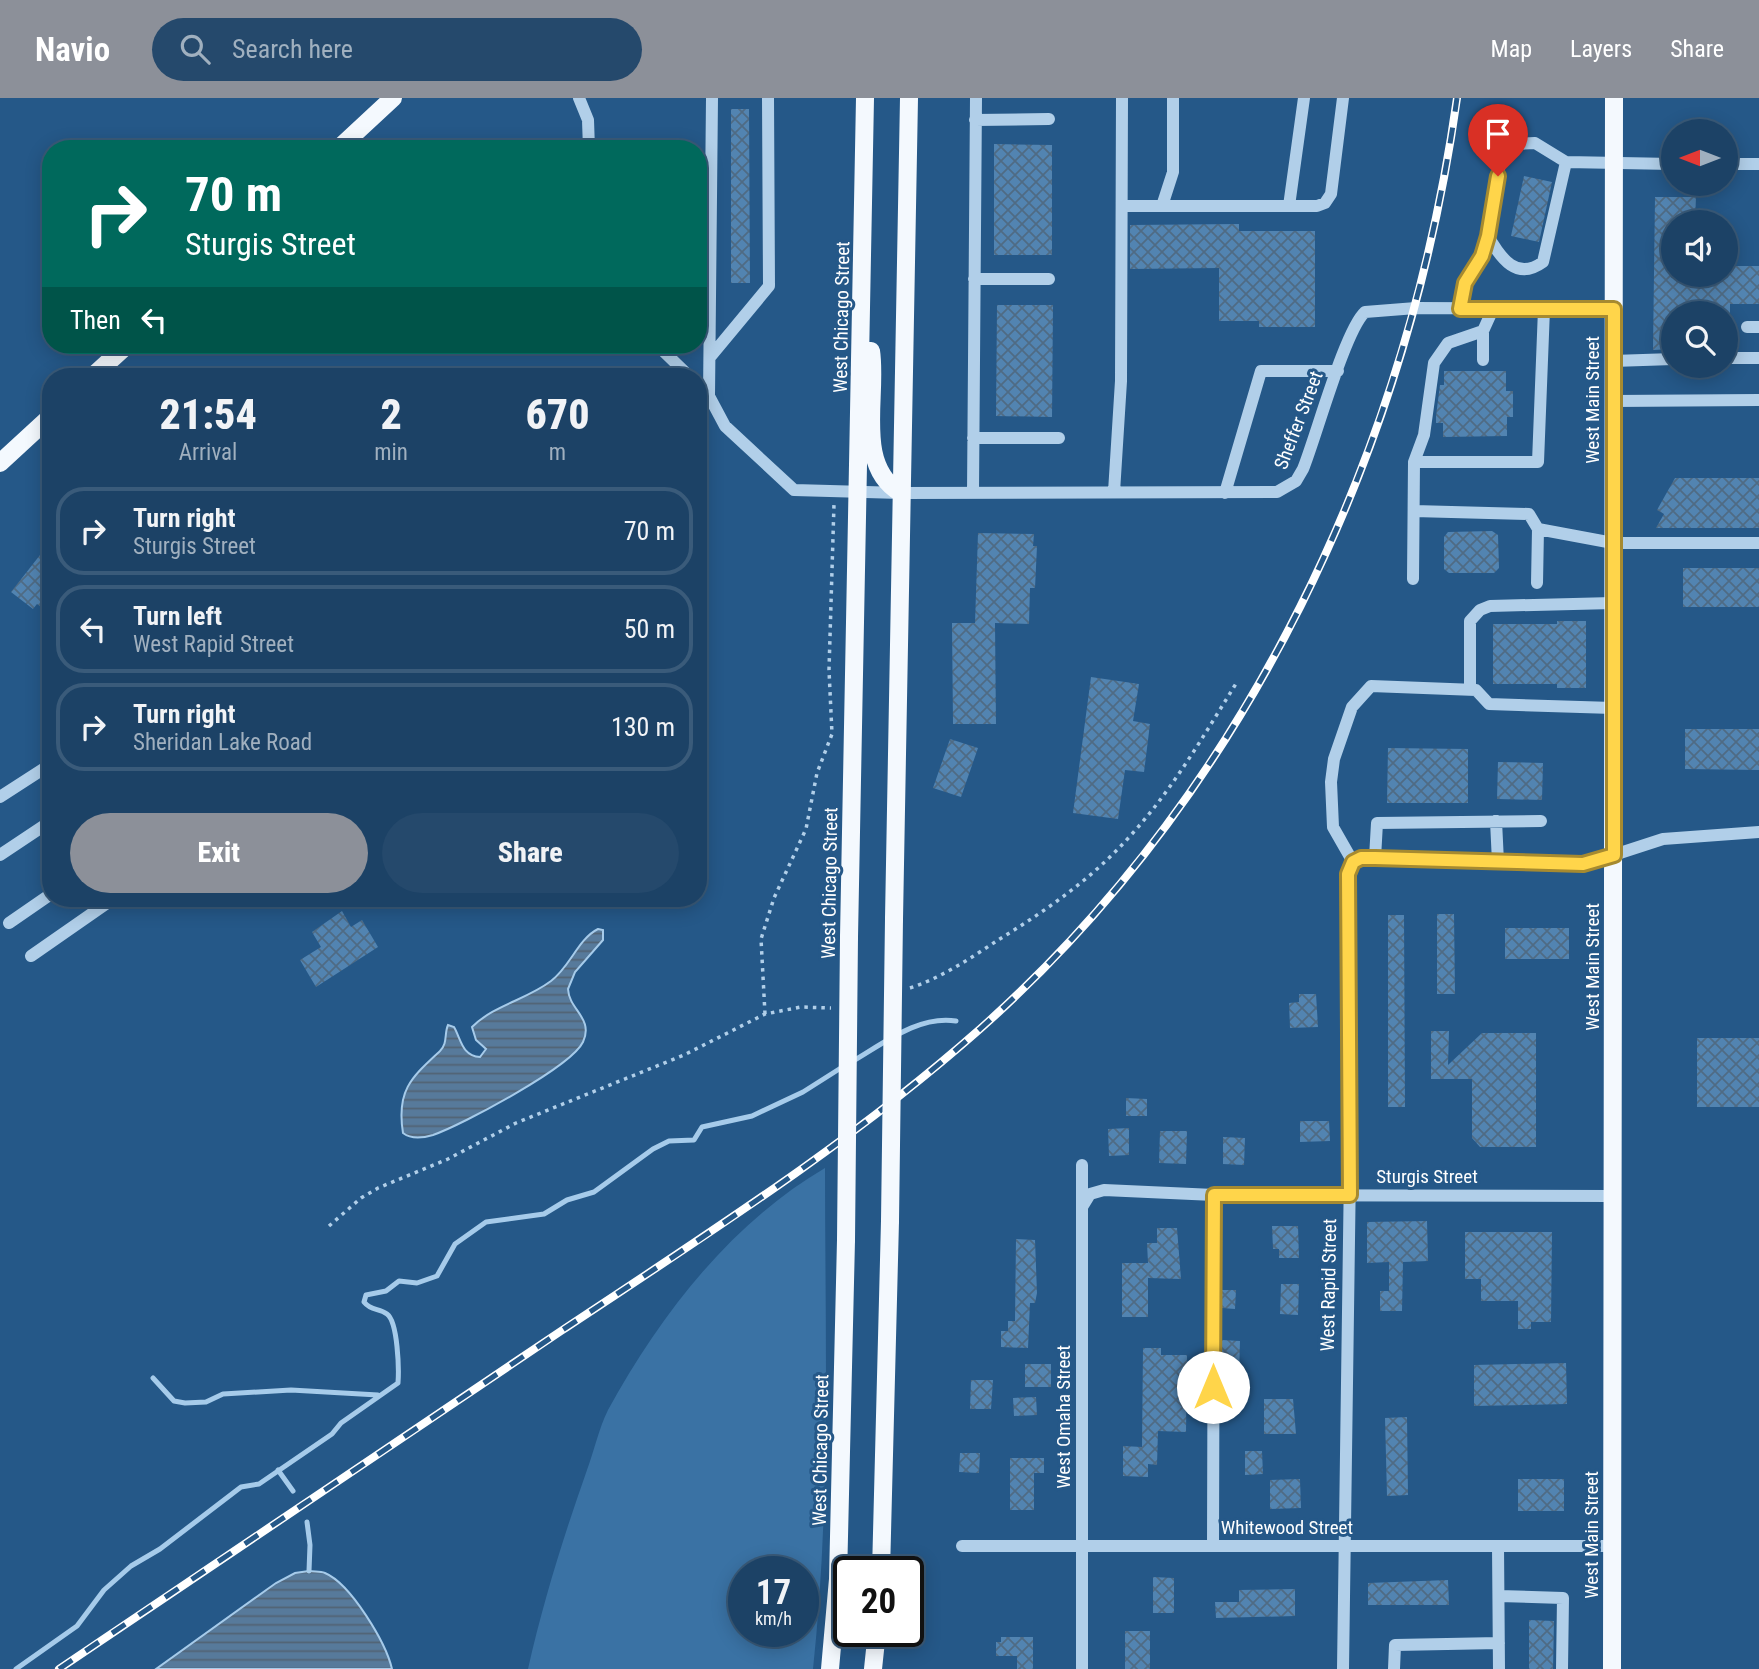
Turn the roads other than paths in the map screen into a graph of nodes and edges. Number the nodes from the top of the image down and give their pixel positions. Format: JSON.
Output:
{"nodes":[{"id":1,"x":393,"y":98,"type":"edge"},
{"id":2,"x":579,"y":98,"type":"edge"},
{"id":3,"x":712,"y":98,"type":"edge"},
{"id":4,"x":768,"y":98,"type":"edge"},
{"id":5,"x":855,"y":98,"type":"edge"},
{"id":6,"x":865,"y":98,"type":"edge"},
{"id":7,"x":909,"y":98,"type":"edge"},
{"id":8,"x":976,"y":98,"type":"edge"},
{"id":9,"x":1122,"y":98,"type":"edge"},
{"id":10,"x":1173,"y":98,"type":"edge"},
{"id":11,"x":1304,"y":98,"type":"edge"},
{"id":12,"x":1343,"y":98,"type":"edge"},
{"id":13,"x":1614,"y":98,"type":"edge"},
{"id":14,"x":1049,"y":119,"type":"dead end"},
{"id":15,"x":975,"y":120,"type":"junction"},
{"id":16,"x":348,"y":140,"type":"edge"},
{"id":17,"x":589,"y":140,"type":"edge"},
{"id":18,"x":1566,"y":162,"type":"junction"},
{"id":19,"x":1613,"y":163,"type":"junction"},
{"id":20,"x":1661,"y":164,"type":"edge"},
{"id":21,"x":1738,"y":164,"type":"edge"},
{"id":22,"x":1759,"y":164,"type":"edge"},
{"id":23,"x":1122,"y":206,"type":"junction"},
{"id":24,"x":1162,"y":206,"type":"junction"},
{"id":25,"x":1289,"y":206,"type":"junction"},
{"id":26,"x":1488,"y":236,"type":"junction"},
{"id":27,"x":1049,"y":278,"type":"dead end"},
{"id":28,"x":974,"y":279,"type":"junction"},
{"id":29,"x":861,"y":296,"type":"junction"},
{"id":30,"x":1460,"y":309,"type":"junction"},
{"id":31,"x":1493,"y":309,"type":"junction"},
{"id":32,"x":1544,"y":309,"type":"junction"},
{"id":33,"x":1614,"y":309,"type":"junction"},
{"id":34,"x":1483,"y":331,"type":"junction"},
{"id":35,"x":117,"y":354,"type":"edge"},
{"id":36,"x":666,"y":354,"type":"edge"},
{"id":37,"x":711,"y":356,"type":"junction"},
{"id":38,"x":1738,"y":358,"type":"edge"},
{"id":39,"x":1759,"y":358,"type":"edge"},
{"id":40,"x":1661,"y":359,"type":"edge"},
{"id":41,"x":1483,"y":360,"type":"dead end"},
{"id":42,"x":1614,"y":361,"type":"junction"},
{"id":43,"x":102,"y":368,"type":"edge"},
{"id":44,"x":681,"y":368,"type":"edge"},
{"id":45,"x":862,"y":371,"type":"junction"},
{"id":46,"x":1338,"y":371,"type":"junction"},
{"id":47,"x":709,"y":396,"type":"joint"},
{"id":48,"x":1759,"y":400,"type":"edge"},
{"id":49,"x":1613,"y":401,"type":"junction"},
{"id":50,"x":42,"y":424,"type":"edge"},
{"id":51,"x":973,"y":438,"type":"junction"},
{"id":52,"x":1059,"y":438,"type":"dead end"},
{"id":53,"x":1414,"y":462,"type":"junction"},
{"id":54,"x":0,"y":463,"type":"edge"},
{"id":55,"x":1114,"y":492,"type":"junction"},
{"id":56,"x":857,"y":493,"type":"junction"},
{"id":57,"x":901,"y":493,"type":"junction"},
{"id":58,"x":973,"y":493,"type":"junction"},
{"id":59,"x":1225,"y":493,"type":"junction"},
{"id":60,"x":1413,"y":511,"type":"junction"},
{"id":61,"x":1538,"y":529,"type":"junction"},
{"id":62,"x":1613,"y":543,"type":"junction"},
{"id":63,"x":1759,"y":543,"type":"edge"},
{"id":64,"x":1413,"y":579,"type":"dead end"},
{"id":65,"x":1537,"y":583,"type":"dead end"},
{"id":66,"x":1613,"y":603,"type":"junction"},
{"id":67,"x":1470,"y":690,"type":"junction"},
{"id":68,"x":1614,"y":708,"type":"junction"},
{"id":69,"x":42,"y":770,"type":"edge"},
{"id":70,"x":0,"y":797,"type":"edge"},
{"id":71,"x":1496,"y":821,"type":"junction"},
{"id":72,"x":1541,"y":821,"type":"dead end"},
{"id":73,"x":42,"y":827,"type":"edge"},
{"id":74,"x":1759,"y":832,"type":"edge"},
{"id":75,"x":0,"y":855,"type":"edge"},
{"id":76,"x":1614,"y":855,"type":"junction"},
{"id":77,"x":1375,"y":858,"type":"junction"},
{"id":78,"x":1353,"y":862,"type":"junction"},
{"id":79,"x":1498,"y":862,"type":"junction"},
{"id":80,"x":42,"y":900,"type":"edge"},
{"id":81,"x":101,"y":907,"type":"edge"},
{"id":82,"x":9,"y":923,"type":"dead end"},
{"id":83,"x":31,"y":956,"type":"dead end"},
{"id":84,"x":1082,"y":1166,"type":"dead end"},
{"id":85,"x":1214,"y":1195,"type":"junction"},
{"id":86,"x":1350,"y":1195,"type":"junction"},
{"id":87,"x":1611,"y":1196,"type":"junction"},
{"id":88,"x":1082,"y":1207,"type":"junction"},
{"id":89,"x":962,"y":1546,"type":"dead end"},
{"id":90,"x":1213,"y":1546,"type":"junction"},
{"id":91,"x":1344,"y":1546,"type":"junction"},
{"id":92,"x":1498,"y":1546,"type":"junction"},
{"id":93,"x":1612,"y":1546,"type":"junction"},
{"id":94,"x":1082,"y":1547,"type":"junction"},
{"id":95,"x":881,"y":1556,"type":"edge"},
{"id":96,"x":1499,"y":1596,"type":"junction"},
{"id":97,"x":1499,"y":1643,"type":"junction"},
{"id":98,"x":875,"y":1647,"type":"edge"},
{"id":99,"x":830,"y":1669,"type":"edge"},
{"id":100,"x":873,"y":1669,"type":"edge"},
{"id":101,"x":1082,"y":1669,"type":"edge"},
{"id":102,"x":1343,"y":1669,"type":"edge"},
{"id":103,"x":1394,"y":1669,"type":"edge"},
{"id":104,"x":1499,"y":1669,"type":"edge"},
{"id":105,"x":1562,"y":1669,"type":"edge"},
{"id":106,"x":1612,"y":1669,"type":"edge"}],
"edges":[{"from":1,"to":16,"type":"main road"},
{"from":2,"to":17,"type":"street"},
{"from":3,"to":37,"type":"street"},
{"from":4,"to":37,"type":"street"},
{"from":5,"to":45,"type":"main road"},
{"from":6,"to":29,"type":"main road","name":"West Chicago Street"},
{"from":7,"to":57,"type":"main road"},
{"from":8,"to":15,"type":"street"},
{"from":9,"to":23,"type":"street"},
{"from":10,"to":24,"type":"street"},
{"from":11,"to":25,"type":"street"},
{"from":12,"to":25,"type":"street"},
{"from":13,"to":19,"type":"main road","name":"West Main Street"},
{"from":14,"to":15,"type":"street"},
{"from":15,"to":28,"type":"street"},
{"from":18,"to":19,"type":"street"},
{"from":18,"to":26,"type":"street"},
{"from":18,"to":26,"type":"street"},
{"from":19,"to":20,"type":"street"},
{"from":19,"to":33,"type":"main road","name":"West Main Street"},
{"from":21,"to":22,"type":"street"},
{"from":23,"to":24,"type":"street"},
{"from":23,"to":55,"type":"street"},
{"from":24,"to":25,"type":"street"},
{"from":26,"to":30,"type":"street"},
{"from":27,"to":28,"type":"street"},
{"from":28,"to":51,"type":"street"},
{"from":29,"to":45,"type":"main road","name":"West Chicago Street"},
{"from":29,"to":57,"type":"main road"},
{"from":30,"to":31,"type":"street","name":"Sheffer Street"},
{"from":30,"to":46,"type":"street","name":"Sheffer Street"},
{"from":31,"to":32,"type":"street","name":"Sheffer Street"},
{"from":31,"to":34,"type":"street"},
{"from":32,"to":33,"type":"street","name":"Sheffer Street"},
{"from":32,"to":53,"type":"street"},
{"from":33,"to":42,"type":"main road","name":"West Main Street"},
{"from":34,"to":41,"type":"street"},
{"from":34,"to":53,"type":"street"},
{"from":35,"to":43,"type":"main road"},
{"from":36,"to":44,"type":"street"},
{"from":37,"to":47,"type":"street"},
{"from":38,"to":39,"type":"street"},
{"from":40,"to":42,"type":"street"},
{"from":42,"to":49,"type":"main road","name":"West Main Street"},
{"from":45,"to":56,"type":"main road","name":"West Chicago Street"},
{"from":46,"to":59,"type":"street","name":"Sheffer Street"},
{"from":46,"to":59,"type":"street"},
{"from":47,"to":56,"type":"street","name":"Sheffer Street"},
{"from":48,"to":49,"type":"street"},
{"from":49,"to":62,"type":"main road","name":"West Main Street"},
{"from":50,"to":54,"type":"main road"},
{"from":51,"to":52,"type":"street"},
{"from":51,"to":58,"type":"street"},
{"from":53,"to":60,"type":"street"},
{"from":55,"to":58,"type":"street","name":"Sheffer Street"},
{"from":55,"to":59,"type":"street","name":"Sheffer Street"},
{"from":56,"to":57,"type":"street","name":"Sheffer Street"},
{"from":56,"to":99,"type":"main road","name":"West Chicago Street","bridge":true},
{"from":57,"to":58,"type":"street","name":"Sheffer Street"},
{"from":57,"to":95,"type":"main road","bridge":true},
{"from":60,"to":61,"type":"street"},
{"from":60,"to":64,"type":"street"},
{"from":61,"to":62,"type":"street"},
{"from":61,"to":65,"type":"street"},
{"from":62,"to":63,"type":"street"},
{"from":62,"to":66,"type":"main road","name":"West Main Street"},
{"from":66,"to":67,"type":"street"},
{"from":66,"to":68,"type":"main road","name":"West Main Street"},
{"from":67,"to":68,"type":"street"},
{"from":67,"to":78,"type":"street"},
{"from":68,"to":76,"type":"main road","name":"West Main Street"},
{"from":69,"to":70,"type":"street"},
{"from":71,"to":72,"type":"street"},
{"from":71,"to":77,"type":"street"},
{"from":71,"to":79,"type":"street"},
{"from":73,"to":75,"type":"street"},
{"from":74,"to":76,"type":"street"},
{"from":76,"to":79,"type":"street"},
{"from":76,"to":87,"type":"main road","name":"West Main Street"},
{"from":77,"to":78,"type":"street"},
{"from":77,"to":79,"type":"street"},
{"from":78,"to":86,"type":"street","name":"West Rapid Street"},
{"from":80,"to":82,"type":"street"},
{"from":81,"to":83,"type":"street"},
{"from":84,"to":88,"type":"street","name":"West Omaha Street"},
{"from":85,"to":86,"type":"street","name":"Sturgis Street"},
{"from":85,"to":88,"type":"street","name":"Sturgis Street"},
{"from":85,"to":90,"type":"street"},
{"from":86,"to":87,"type":"street","name":"Sturgis Street"},
{"from":86,"to":91,"type":"street","name":"West Rapid Street"},
{"from":87,"to":93,"type":"main road","name":"West Main Street"},
{"from":88,"to":94,"type":"street","name":"West Omaha Street"},
{"from":89,"to":94,"type":"street","name":"Whitewood Street"},
{"from":90,"to":91,"type":"street","name":"Whitewood Street"},
{"from":90,"to":94,"type":"street","name":"Whitewood Street"},
{"from":91,"to":92,"type":"street","name":"Whitewood Street"},
{"from":91,"to":102,"type":"street","name":"West Rapid Street"},
{"from":92,"to":93,"type":"street","name":"Whitewood Street"},
{"from":92,"to":96,"type":"street"},
{"from":93,"to":106,"type":"main road","name":"West Main Street"},
{"from":94,"to":101,"type":"street","name":"West Omaha Street"},
{"from":96,"to":97,"type":"street"},
{"from":96,"to":105,"type":"street"},
{"from":97,"to":103,"type":"street"},
{"from":97,"to":104,"type":"street"},
{"from":98,"to":100,"type":"main road"}]}
